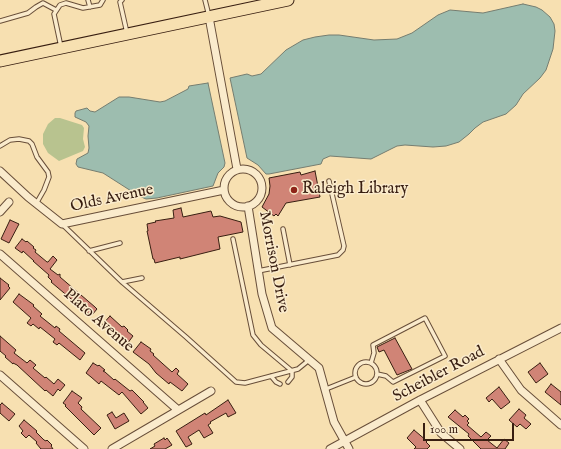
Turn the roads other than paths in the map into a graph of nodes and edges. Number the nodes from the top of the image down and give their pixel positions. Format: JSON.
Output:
{"nodes":[{"id":1,"x":88,"y":0,"type":"edge"},
{"id":2,"x":103,"y":0,"type":"edge"},
{"id":3,"x":205,"y":0,"type":"edge"},
{"id":4,"x":288,"y":0,"type":"edge"},
{"id":5,"x":121,"y":1,"type":"edge"},
{"id":6,"x":73,"y":2,"type":"edge"},
{"id":7,"x":90,"y":7,"type":"junction"},
{"id":8,"x":56,"y":10,"type":"junction"},
{"id":9,"x":209,"y":17,"type":"junction"},
{"id":10,"x":0,"y":21,"type":"edge"},
{"id":11,"x":127,"y":34,"type":"junction"},
{"id":12,"x":61,"y":48,"type":"junction"},
{"id":13,"x":0,"y":61,"type":"edge"},
{"id":14,"x":0,"y":146,"type":"edge"},
{"id":15,"x":238,"y":169,"type":"junction"},
{"id":16,"x":0,"y":171,"type":"edge"},
{"id":17,"x":329,"y":181,"type":"dead end"},
{"id":18,"x":224,"y":190,"type":"junction"},
{"id":19,"x":9,"y":202,"type":"dead end"},
{"id":20,"x":36,"y":204,"type":"junction"},
{"id":21,"x":248,"y":206,"type":"junction"},
{"id":22,"x":0,"y":212,"type":"edge"},
{"id":23,"x":62,"y":224,"type":"junction"},
{"id":24,"x":283,"y":229,"type":"dead end"},
{"id":25,"x":233,"y":239,"type":"dead end"},
{"id":26,"x":120,"y":243,"type":"dead end"},
{"id":27,"x":89,"y":251,"type":"junction"},
{"id":28,"x":0,"y":254,"type":"edge"},
{"id":29,"x":290,"y":265,"type":"junction"},
{"id":30,"x":258,"y":271,"type":"junction"},
{"id":31,"x":142,"y":278,"type":"dead end"},
{"id":32,"x":122,"y":282,"type":"junction"},
{"id":33,"x":561,"y":328,"type":"edge"},
{"id":34,"x":499,"y":359,"type":"junction"},
{"id":35,"x":309,"y":360,"type":"junction"},
{"id":36,"x":371,"y":363,"type":"junction"},
{"id":37,"x":292,"y":371,"type":"junction"},
{"id":38,"x":377,"y":374,"type":"junction"},
{"id":39,"x":271,"y":376,"type":"junction"},
{"id":40,"x":0,"y":377,"type":"edge"},
{"id":41,"x":356,"y":377,"type":"junction"},
{"id":42,"x":288,"y":382,"type":"dead end"},
{"id":43,"x":280,"y":384,"type":"dead end"},
{"id":44,"x":326,"y":389,"type":"junction"},
{"id":45,"x":211,"y":391,"type":"dead end"},
{"id":46,"x":420,"y":400,"type":"junction"},
{"id":47,"x":178,"y":410,"type":"junction"},
{"id":48,"x":561,"y":425,"type":"edge"},
{"id":49,"x":344,"y":442,"type":"junction"},
{"id":50,"x":84,"y":449,"type":"edge"},
{"id":51,"x":112,"y":449,"type":"edge"},
{"id":52,"x":330,"y":449,"type":"edge"},
{"id":53,"x":349,"y":449,"type":"edge"},
{"id":54,"x":460,"y":449,"type":"edge"}],
"edges":[{"from":1,"to":7,"type":"lane"},
{"from":2,"to":7,"type":"lane"},
{"from":3,"to":9,"type":"lane"},
{"from":4,"to":9,"type":"main road"},
{"from":5,"to":11,"type":"lane"},
{"from":6,"to":7,"type":"lane"},
{"from":6,"to":8,"type":"lane"},
{"from":8,"to":10,"type":"lane"},
{"from":8,"to":12,"type":"lane"},
{"from":9,"to":11,"type":"main road"},
{"from":9,"to":15,"type":"street"},
{"from":11,"to":12,"type":"main road"},
{"from":12,"to":13,"type":"main road"},
{"from":14,"to":20,"type":"lane"},
{"from":15,"to":18,"type":"street"},
{"from":15,"to":21,"type":"street"},
{"from":16,"to":20,"type":"street","name":"Olds Avenue"},
{"from":17,"to":29,"type":"lane"},
{"from":18,"to":21,"type":"street"},
{"from":18,"to":23,"type":"street","name":"Olds Avenue"},
{"from":19,"to":22,"type":"street"},
{"from":20,"to":23,"type":"street","name":"Olds Avenue"},
{"from":21,"to":30,"type":"street","name":"Morrison Drive"},
{"from":23,"to":27,"type":"lane"},
{"from":24,"to":29,"type":"lane"},
{"from":25,"to":37,"type":"lane"},
{"from":26,"to":27,"type":"lane"},
{"from":27,"to":32,"type":"lane"},
{"from":28,"to":47,"type":"street","name":"Plato Avenue"},
{"from":29,"to":30,"type":"lane"},
{"from":30,"to":35,"type":"street","name":"Morrison Drive"},
{"from":31,"to":32,"type":"lane"},
{"from":32,"to":39,"type":"lane"},
{"from":33,"to":34,"type":"street","name":"Scheibler Road"},
{"from":34,"to":46,"type":"street","name":"Scheibler Road"},
{"from":34,"to":48,"type":"street"},
{"from":35,"to":37,"type":"lane"},
{"from":35,"to":44,"type":"street","name":"Morrison Drive"},
{"from":36,"to":38,"type":"lane"},
{"from":36,"to":38,"type":"lane"},
{"from":36,"to":41,"type":"lane"},
{"from":37,"to":39,"type":"lane"},
{"from":37,"to":42,"type":"lane"},
{"from":38,"to":41,"type":"lane"},
{"from":39,"to":43,"type":"lane"},
{"from":40,"to":50,"type":"street"},
{"from":41,"to":44,"type":"lane"},
{"from":44,"to":49,"type":"street","name":"Morrison Drive"},
{"from":45,"to":47,"type":"street"},
{"from":46,"to":49,"type":"street","name":"Scheibler Road"},
{"from":46,"to":54,"type":"street"},
{"from":47,"to":51,"type":"street"},
{"from":49,"to":52,"type":"street","name":"Scheibler Road"},
{"from":49,"to":53,"type":"street"}]}
